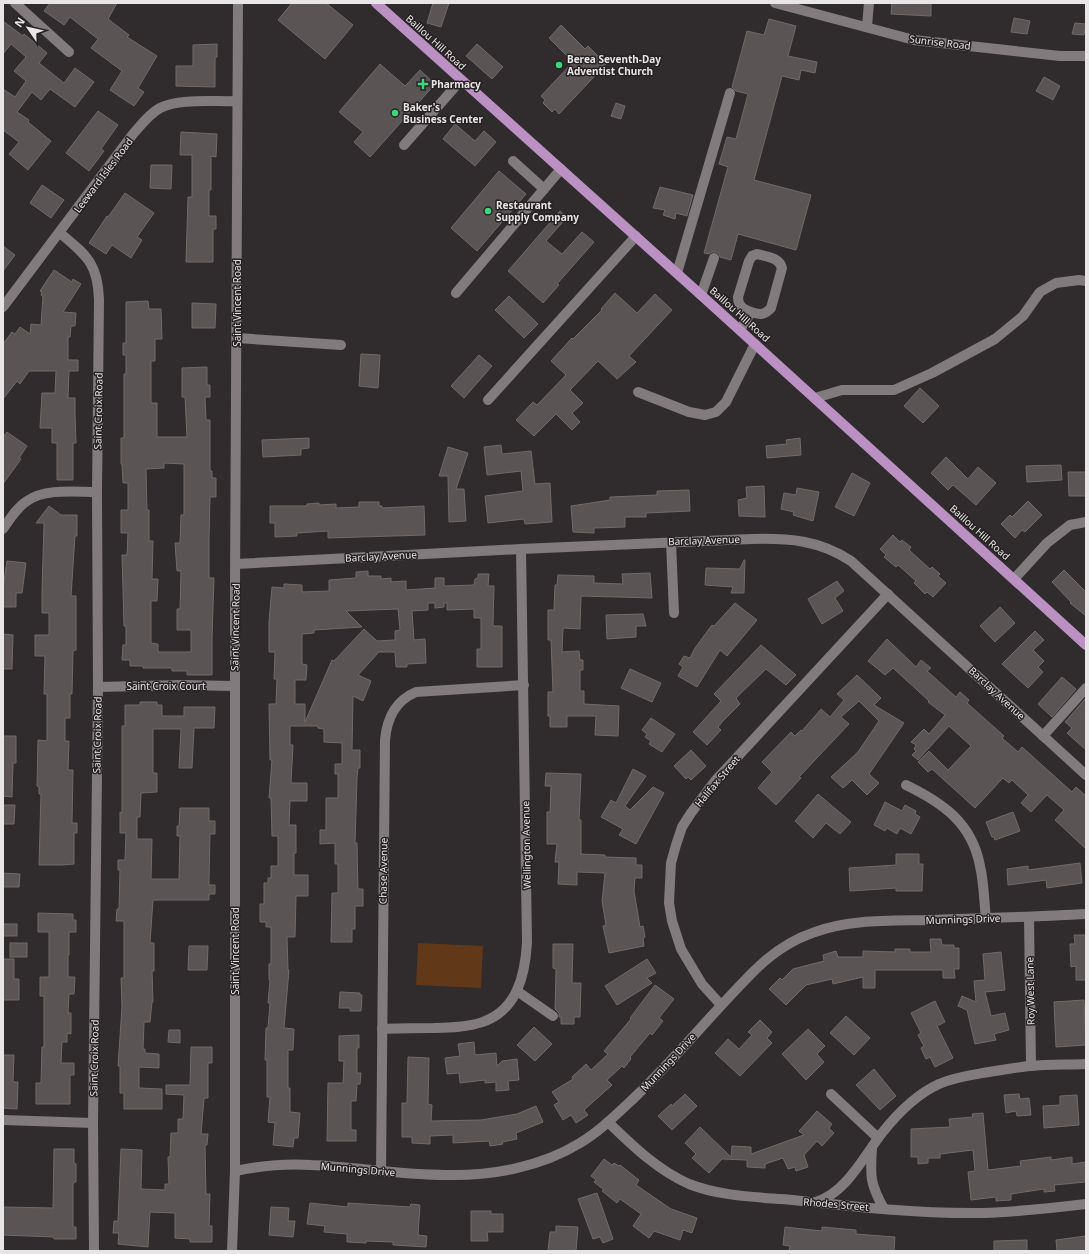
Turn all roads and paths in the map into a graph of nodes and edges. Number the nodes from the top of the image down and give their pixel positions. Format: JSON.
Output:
{"nodes":[{"id":1,"x":14,"y":3,"type":"edge"},
{"id":2,"x":238,"y":3,"type":"edge"},
{"id":3,"x":376,"y":3,"type":"edge"},
{"id":4,"x":776,"y":3,"type":"edge"},
{"id":5,"x":869,"y":3,"type":"edge"},
{"id":6,"x":867,"y":26,"type":"junction"},
{"id":7,"x":69,"y":52,"type":"dead end"},
{"id":8,"x":1086,"y":56,"type":"edge"},
{"id":9,"x":461,"y":80,"type":"junction"},
{"id":10,"x":730,"y":93,"type":"dead end"},
{"id":11,"x":237,"y":101,"type":"junction"},
{"id":12,"x":404,"y":145,"type":"dead end"},
{"id":13,"x":513,"y":161,"type":"dead end"},
{"id":14,"x":561,"y":169,"type":"junction"},
{"id":15,"x":544,"y":189,"type":"junction"},
{"id":16,"x":60,"y":233,"type":"junction"},
{"id":17,"x":636,"y":236,"type":"junction"},
{"id":18,"x":714,"y":258,"type":"dead end"},
{"id":19,"x":677,"y":273,"type":"junction"},
{"id":20,"x":1086,"y":281,"type":"edge"},
{"id":21,"x":456,"y":293,"type":"dead end"},
{"id":22,"x":701,"y":295,"type":"junction"},
{"id":23,"x":3,"y":307,"type":"edge"},
{"id":24,"x":751,"y":312,"type":"junction"},
{"id":25,"x":740,"y":330,"type":"junction"},
{"id":26,"x":237,"y":338,"type":"junction"},
{"id":27,"x":755,"y":344,"type":"junction"},
{"id":28,"x":341,"y":345,"type":"dead end"},
{"id":29,"x":638,"y":392,"type":"dead end"},
{"id":30,"x":815,"y":398,"type":"junction"},
{"id":31,"x":488,"y":400,"type":"dead end"},
{"id":32,"x":97,"y":492,"type":"junction"},
{"id":33,"x":1086,"y":522,"type":"edge"},
{"id":34,"x":3,"y":529,"type":"edge"},
{"id":35,"x":671,"y":542,"type":"junction"},
{"id":36,"x":521,"y":549,"type":"junction"},
{"id":37,"x":236,"y":564,"type":"junction"},
{"id":38,"x":1014,"y":579,"type":"junction"},
{"id":39,"x":888,"y":594,"type":"junction"},
{"id":40,"x":674,"y":612,"type":"dead end"},
{"id":41,"x":1086,"y":645,"type":"edge"},
{"id":42,"x":524,"y":685,"type":"junction"},
{"id":43,"x":234,"y":686,"type":"junction"},
{"id":44,"x":98,"y":687,"type":"junction"},
{"id":45,"x":1086,"y":688,"type":"edge"},
{"id":46,"x":1043,"y":736,"type":"junction"},
{"id":47,"x":1086,"y":775,"type":"edge"},
{"id":48,"x":906,"y":785,"type":"dead end"},
{"id":49,"x":1086,"y":914,"type":"edge"},
{"id":50,"x":1029,"y":917,"type":"junction"},
{"id":51,"x":986,"y":918,"type":"junction"},
{"id":52,"x":517,"y":991,"type":"junction"},
{"id":53,"x":721,"y":1005,"type":"junction"},
{"id":54,"x":553,"y":1016,"type":"dead end"},
{"id":55,"x":382,"y":1029,"type":"junction"},
{"id":56,"x":1086,"y":1064,"type":"edge"},
{"id":57,"x":1031,"y":1066,"type":"junction"},
{"id":58,"x":831,"y":1094,"type":"dead end"},
{"id":59,"x":3,"y":1120,"type":"edge"},
{"id":60,"x":608,"y":1122,"type":"junction"},
{"id":61,"x":93,"y":1123,"type":"junction"},
{"id":62,"x":878,"y":1138,"type":"junction"},
{"id":63,"x":872,"y":1148,"type":"junction"},
{"id":64,"x":235,"y":1171,"type":"junction"},
{"id":65,"x":381,"y":1171,"type":"junction"},
{"id":66,"x":814,"y":1202,"type":"junction"},
{"id":67,"x":1086,"y":1204,"type":"edge"},
{"id":68,"x":884,"y":1209,"type":"junction"},
{"id":69,"x":94,"y":1251,"type":"edge"},
{"id":70,"x":232,"y":1251,"type":"edge"}],
"edges":[{"from":1,"to":7,"type":"street"},
{"from":2,"to":11,"type":"street","name":"Saint Vincent Road"},
{"from":3,"to":9,"type":"main road","name":"Baillou Hill Road"},
{"from":4,"to":6,"type":"street","name":"Sunrise Road"},
{"from":5,"to":6,"type":"street"},
{"from":6,"to":8,"type":"street","name":"Sunrise Road"},
{"from":9,"to":12,"type":"street"},
{"from":9,"to":14,"type":"main road","name":"Baillou Hill Road"},
{"from":10,"to":19,"type":"street"},
{"from":11,"to":16,"type":"street","name":"Leeward Isles Road"},
{"from":11,"to":26,"type":"street","name":"Saint Vincent Road"},
{"from":13,"to":15,"type":"street"},
{"from":14,"to":15,"type":"street"},
{"from":14,"to":17,"type":"main road","name":"Baillou Hill Road"},
{"from":15,"to":21,"type":"street"},
{"from":16,"to":23,"type":"street","name":"Leeward Isles Road"},
{"from":16,"to":32,"type":"street","name":"Saint Croix Road"},
{"from":17,"to":19,"type":"main road","name":"Baillou Hill Road"},
{"from":17,"to":31,"type":"street"},
{"from":18,"to":22,"type":"street"},
{"from":19,"to":22,"type":"main road","name":"Baillou Hill Road"},
{"from":20,"to":30,"type":"street"},
{"from":22,"to":25,"type":"main road","name":"Baillou Hill Road"},
{"from":24,"to":24,"type":"street"},
{"from":24,"to":25,"type":"street"},
{"from":25,"to":27,"type":"main road","name":"Baillou Hill Road"},
{"from":26,"to":28,"type":"street"},
{"from":26,"to":37,"type":"street","name":"Saint Vincent Road"},
{"from":27,"to":29,"type":"street"},
{"from":27,"to":30,"type":"main road","name":"Baillou Hill Road"},
{"from":30,"to":38,"type":"main road","name":"Baillou Hill Road"},
{"from":32,"to":34,"type":"street"},
{"from":32,"to":44,"type":"street","name":"Saint Croix Road"},
{"from":33,"to":38,"type":"street"},
{"from":35,"to":36,"type":"street","name":"Barclay Avenue"},
{"from":35,"to":39,"type":"street","name":"Barclay Avenue"},
{"from":35,"to":40,"type":"street"},
{"from":36,"to":37,"type":"street","name":"Barclay Avenue"},
{"from":36,"to":42,"type":"street","name":"Wellington Avenue"},
{"from":37,"to":43,"type":"street","name":"Saint Vincent Road"},
{"from":38,"to":41,"type":"main road","name":"Baillou Hill Road"},
{"from":39,"to":46,"type":"street","name":"Barclay Avenue"},
{"from":39,"to":53,"type":"street","name":"Halifax Street"},
{"from":42,"to":52,"type":"street","name":"Wellington Avenue"},
{"from":42,"to":55,"type":"street","name":"Chase Avenue"},
{"from":43,"to":44,"type":"street","name":"Saint Croix Court"},
{"from":43,"to":64,"type":"street","name":"Saint Vincent Road"},
{"from":44,"to":61,"type":"street","name":"Saint Croix Road"},
{"from":45,"to":46,"type":"street"},
{"from":46,"to":47,"type":"street","name":"Barclay Avenue"},
{"from":48,"to":51,"type":"street"},
{"from":49,"to":50,"type":"street","name":"Munnings Drive"},
{"from":50,"to":51,"type":"street","name":"Munnings Drive"},
{"from":50,"to":57,"type":"street","name":"Roy West Lane"},
{"from":51,"to":53,"type":"street","name":"Munnings Drive"},
{"from":52,"to":54,"type":"street"},
{"from":52,"to":55,"type":"street","name":"Wellington Avenue"},
{"from":53,"to":60,"type":"street","name":"Munnings Drive"},
{"from":55,"to":65,"type":"street","name":"Chase Avenue"},
{"from":56,"to":57,"type":"street"},
{"from":57,"to":62,"type":"street"},
{"from":58,"to":62,"type":"street"},
{"from":59,"to":61,"type":"street"},
{"from":60,"to":65,"type":"street","name":"Munnings Drive"},
{"from":60,"to":66,"type":"street","name":"Rhodes Street"},
{"from":61,"to":69,"type":"street","name":"Saint Croix Road"},
{"from":62,"to":63,"type":"street"},
{"from":63,"to":66,"type":"street"},
{"from":63,"to":68,"type":"street"},
{"from":64,"to":65,"type":"street","name":"Munnings Drive"},
{"from":64,"to":70,"type":"street","name":"Saint Vincent Road"},
{"from":66,"to":68,"type":"street","name":"Rhodes Street"},
{"from":67,"to":68,"type":"street","name":"Rhodes Street"}]}
